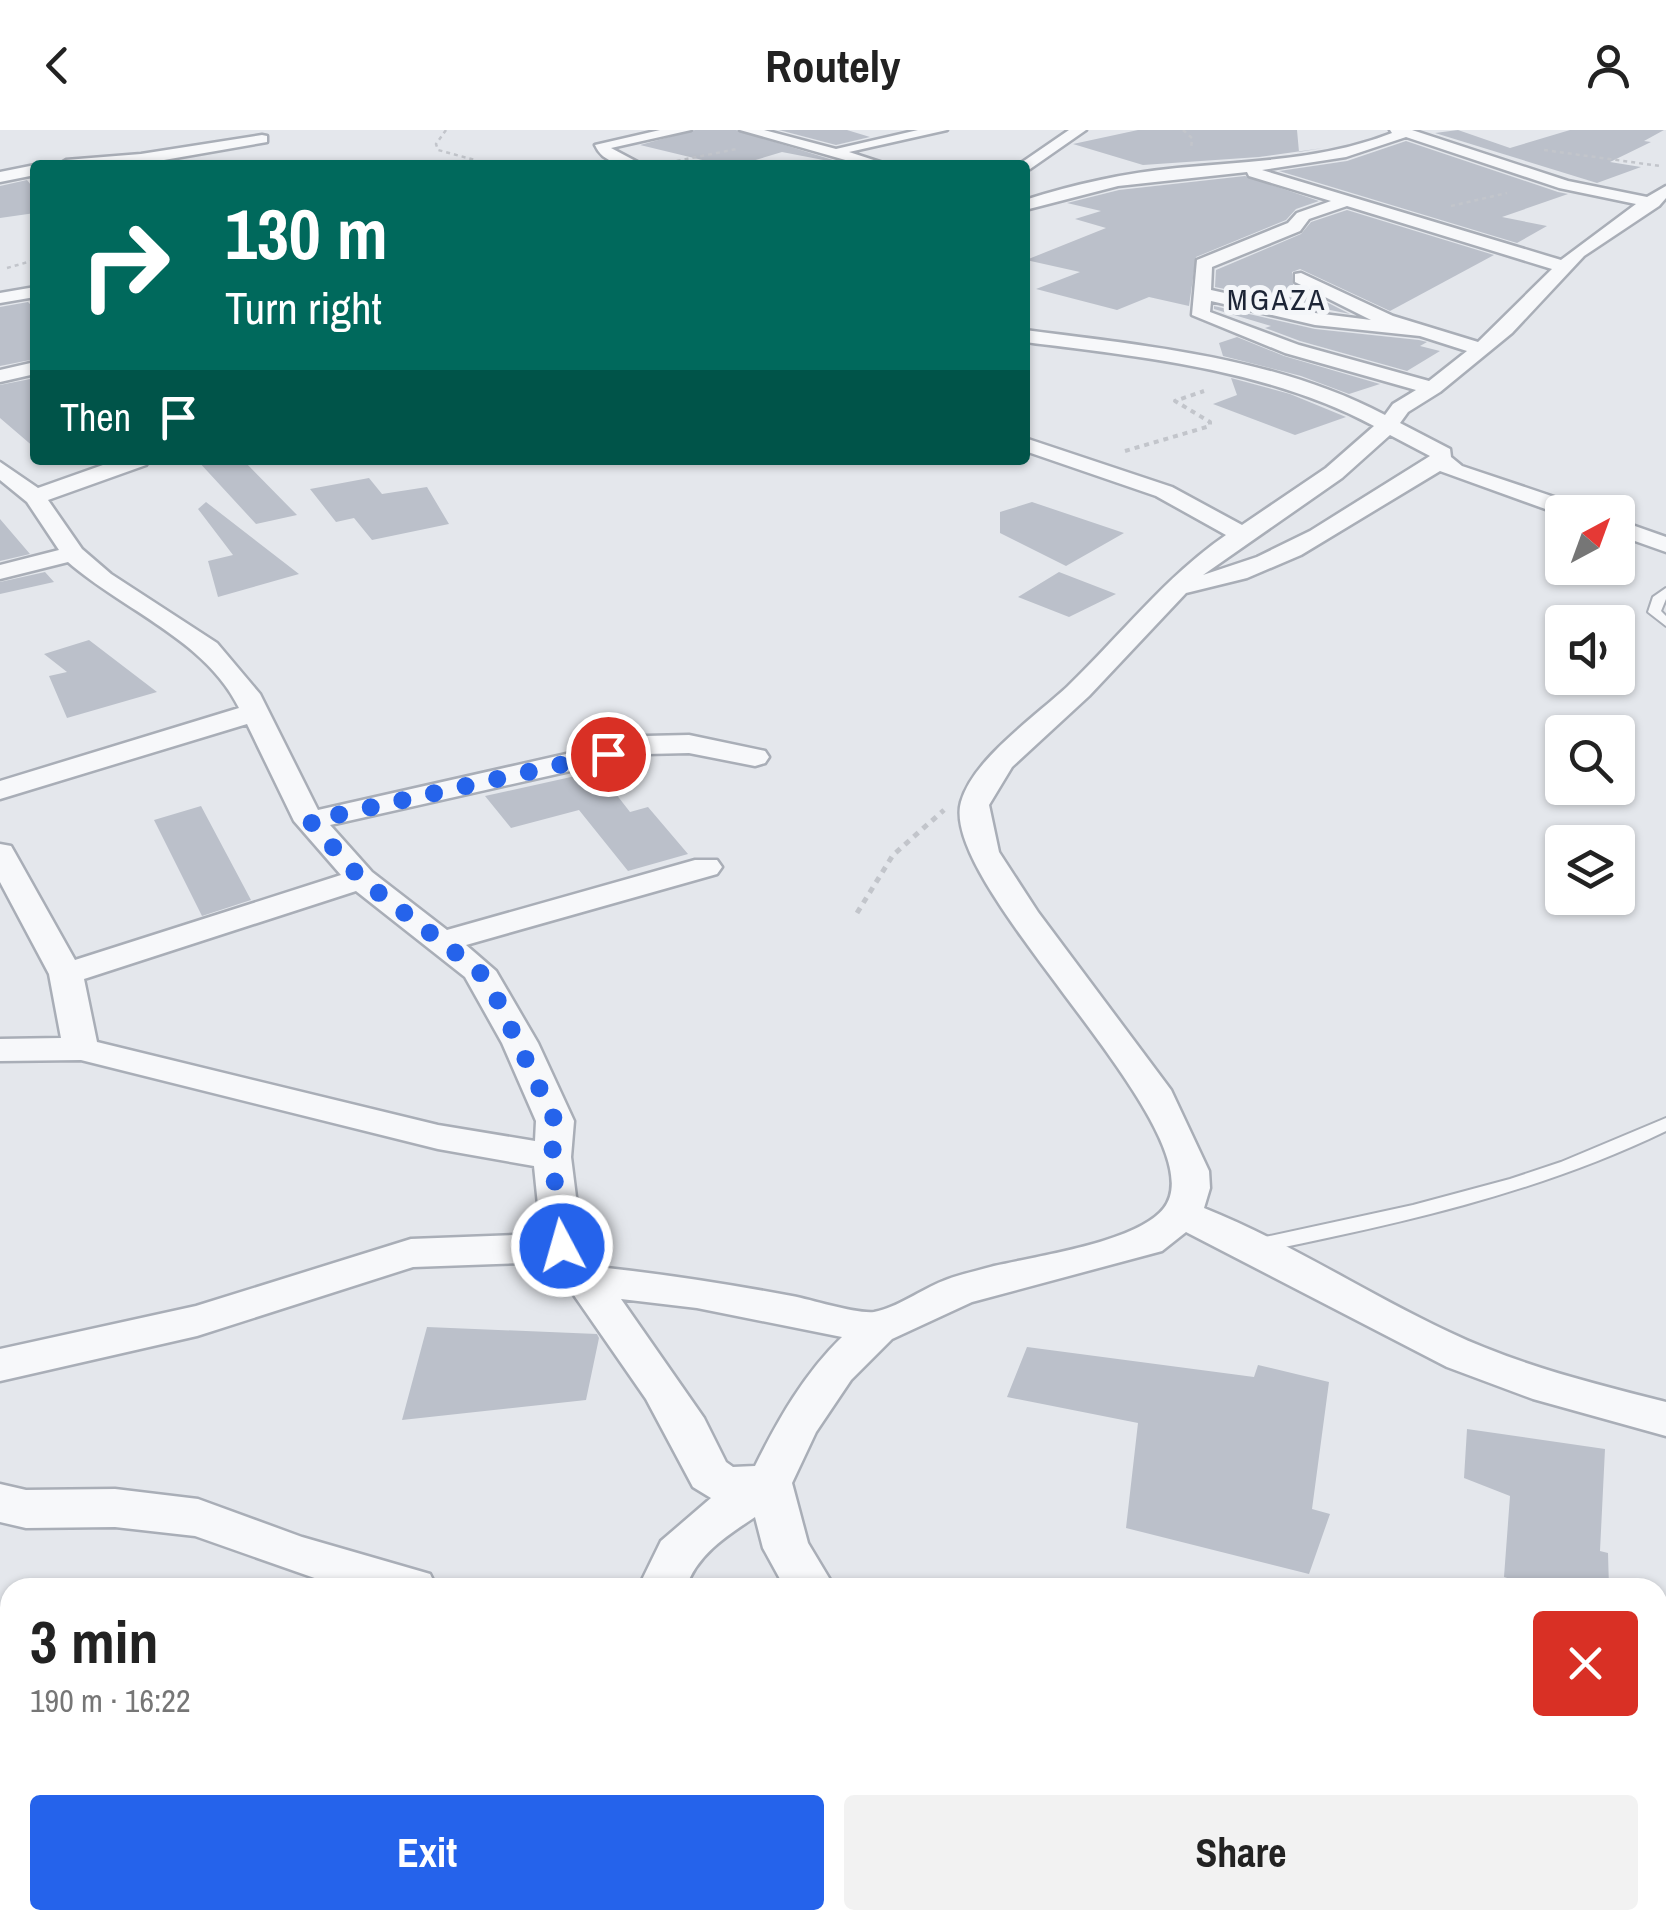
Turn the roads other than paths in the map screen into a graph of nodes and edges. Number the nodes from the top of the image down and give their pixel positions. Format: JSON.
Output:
{"nodes":[{"id":1,"x":684,"y":130,"type":"edge"},
{"id":2,"x":940,"y":130,"type":"edge"},
{"id":3,"x":1076,"y":130,"type":"edge"},
{"id":4,"x":1402,"y":130,"type":"edge"},
{"id":5,"x":753,"y":132,"type":"edge"},
{"id":6,"x":262,"y":139,"type":"dead end"},
{"id":7,"x":836,"y":151,"type":"junction"},
{"id":8,"x":120,"y":160,"type":"edge"},
{"id":9,"x":623,"y":160,"type":"edge"},
{"id":10,"x":865,"y":160,"type":"edge"},
{"id":11,"x":1030,"y":162,"type":"edge"},
{"id":12,"x":1244,"y":170,"type":"junction"},
{"id":13,"x":30,"y":171,"type":"edge"},
{"id":14,"x":0,"y":177,"type":"edge"},
{"id":15,"x":1565,"y":184,"type":"junction"},
{"id":16,"x":1660,"y":197,"type":"edge"},
{"id":17,"x":1347,"y":201,"type":"junction"},
{"id":18,"x":1030,"y":204,"type":"edge"},
{"id":19,"x":1624,"y":221,"type":"junction"},
{"id":20,"x":1565,"y":266,"type":"junction"},
{"id":21,"x":1300,"y":278,"type":"dead end"},
{"id":22,"x":30,"y":293,"type":"edge"},
{"id":23,"x":1203,"y":294,"type":"junction"},
{"id":24,"x":0,"y":298,"type":"edge"},
{"id":25,"x":1418,"y":330,"type":"junction"},
{"id":26,"x":1030,"y":341,"type":"edge"},
{"id":27,"x":1478,"y":348,"type":"junction"},
{"id":28,"x":30,"y":369,"type":"edge"},
{"id":29,"x":0,"y":376,"type":"edge"},
{"id":30,"x":1432,"y":388,"type":"junction"},
{"id":31,"x":1390,"y":423,"type":"junction"},
{"id":32,"x":1030,"y":446,"type":"edge"},
{"id":33,"x":1441,"y":460,"type":"junction"},
{"id":34,"x":124,"y":465,"type":"edge"},
{"id":35,"x":0,"y":469,"type":"edge"},
{"id":36,"x":35,"y":497,"type":"junction"},
{"id":37,"x":1545,"y":502,"type":"edge"},
{"id":38,"x":1635,"y":533,"type":"edge"},
{"id":39,"x":1240,"y":534,"type":"junction"},
{"id":40,"x":1666,"y":545,"type":"edge"},
{"id":41,"x":73,"y":554,"type":"junction"},
{"id":42,"x":0,"y":572,"type":"edge"},
{"id":43,"x":1182,"y":586,"type":"junction"},
{"id":44,"x":1666,"y":592,"type":"edge"},
{"id":45,"x":1666,"y":622,"type":"edge"},
{"id":46,"x":256,"y":712,"type":"junction"},
{"id":47,"x":756,"y":756,"type":"dead end"},
{"id":48,"x":0,"y":790,"type":"edge"},
{"id":49,"x":310,"y":821,"type":"junction"},
{"id":50,"x":0,"y":853,"type":"edge"},
{"id":51,"x":706,"y":866,"type":"dead end"},
{"id":52,"x":361,"y":879,"type":"junction"},
{"id":53,"x":444,"y":941,"type":"junction"},
{"id":54,"x":66,"y":974,"type":"junction"},
{"id":55,"x":81,"y":1049,"type":"junction"},
{"id":56,"x":0,"y":1050,"type":"edge"},
{"id":57,"x":1666,"y":1124,"type":"edge"},
{"id":58,"x":552,"y":1157,"type":"junction"},
{"id":59,"x":1182,"y":1215,"type":"junction"},
{"id":60,"x":1256,"y":1246,"type":"junction"},
{"id":61,"x":572,"y":1263,"type":"junction"},
{"id":62,"x":877,"y":1328,"type":"junction"},
{"id":63,"x":0,"y":1365,"type":"edge"},
{"id":64,"x":1666,"y":1419,"type":"edge"},
{"id":65,"x":768,"y":1483,"type":"junction"},
{"id":66,"x":0,"y":1503,"type":"edge"},
{"id":67,"x":379,"y":1578,"type":"edge"},
{"id":68,"x":663,"y":1578,"type":"edge"},
{"id":69,"x":805,"y":1578,"type":"edge"}],
"edges":[{"from":1,"to":9,"type":"street"},
{"from":2,"to":7,"type":"street"},
{"from":3,"to":11,"type":"street"},
{"from":4,"to":12,"type":"street"},
{"from":4,"to":15,"type":"street"},
{"from":5,"to":7,"type":"street"},
{"from":6,"to":8,"type":"street"},
{"from":7,"to":10,"type":"street"},
{"from":12,"to":17,"type":"street"},
{"from":12,"to":18,"type":"street"},
{"from":13,"to":14,"type":"street"},
{"from":15,"to":16,"type":"street"},
{"from":15,"to":19,"type":"street"},
{"from":16,"to":19,"type":"street"},
{"from":17,"to":20,"type":"street"},
{"from":17,"to":23,"type":"street"},
{"from":19,"to":20,"type":"street"},
{"from":20,"to":27,"type":"street"},
{"from":21,"to":25,"type":"street"},
{"from":22,"to":24,"type":"street"},
{"from":23,"to":25,"type":"street"},
{"from":23,"to":30,"type":"street"},
{"from":25,"to":27,"type":"street"},
{"from":26,"to":31,"type":"street"},
{"from":27,"to":30,"type":"street"},
{"from":28,"to":29,"type":"street"},
{"from":30,"to":31,"type":"street"},
{"from":31,"to":33,"type":"street"},
{"from":31,"to":39,"type":"street"},
{"from":32,"to":39,"type":"street"},
{"from":33,"to":37,"type":"street"},
{"from":33,"to":43,"type":"street"},
{"from":34,"to":36,"type":"street"},
{"from":35,"to":36,"type":"street"},
{"from":36,"to":41,"type":"street"},
{"from":38,"to":40,"type":"street"},
{"from":39,"to":43,"type":"street"},
{"from":41,"to":42,"type":"street"},
{"from":41,"to":46,"type":"street"},
{"from":43,"to":59,"type":"street"},
{"from":44,"to":45,"type":"lane"},
{"from":46,"to":48,"type":"street"},
{"from":46,"to":49,"type":"street"},
{"from":47,"to":49,"type":"street"},
{"from":49,"to":52,"type":"street"},
{"from":50,"to":54,"type":"street"},
{"from":51,"to":53,"type":"street"},
{"from":52,"to":53,"type":"street"},
{"from":52,"to":54,"type":"street"},
{"from":53,"to":58,"type":"street"},
{"from":54,"to":55,"type":"street"},
{"from":55,"to":56,"type":"street"},
{"from":55,"to":58,"type":"street"},
{"from":57,"to":60,"type":"lane"},
{"from":58,"to":61,"type":"street"},
{"from":59,"to":60,"type":"street"},
{"from":59,"to":62,"type":"street"},
{"from":60,"to":64,"type":"street"},
{"from":61,"to":62,"type":"street"},
{"from":61,"to":63,"type":"street"},
{"from":61,"to":65,"type":"street"},
{"from":62,"to":65,"type":"street"},
{"from":65,"to":68,"type":"street"},
{"from":65,"to":69,"type":"street"},
{"from":66,"to":67,"type":"street"}]}
